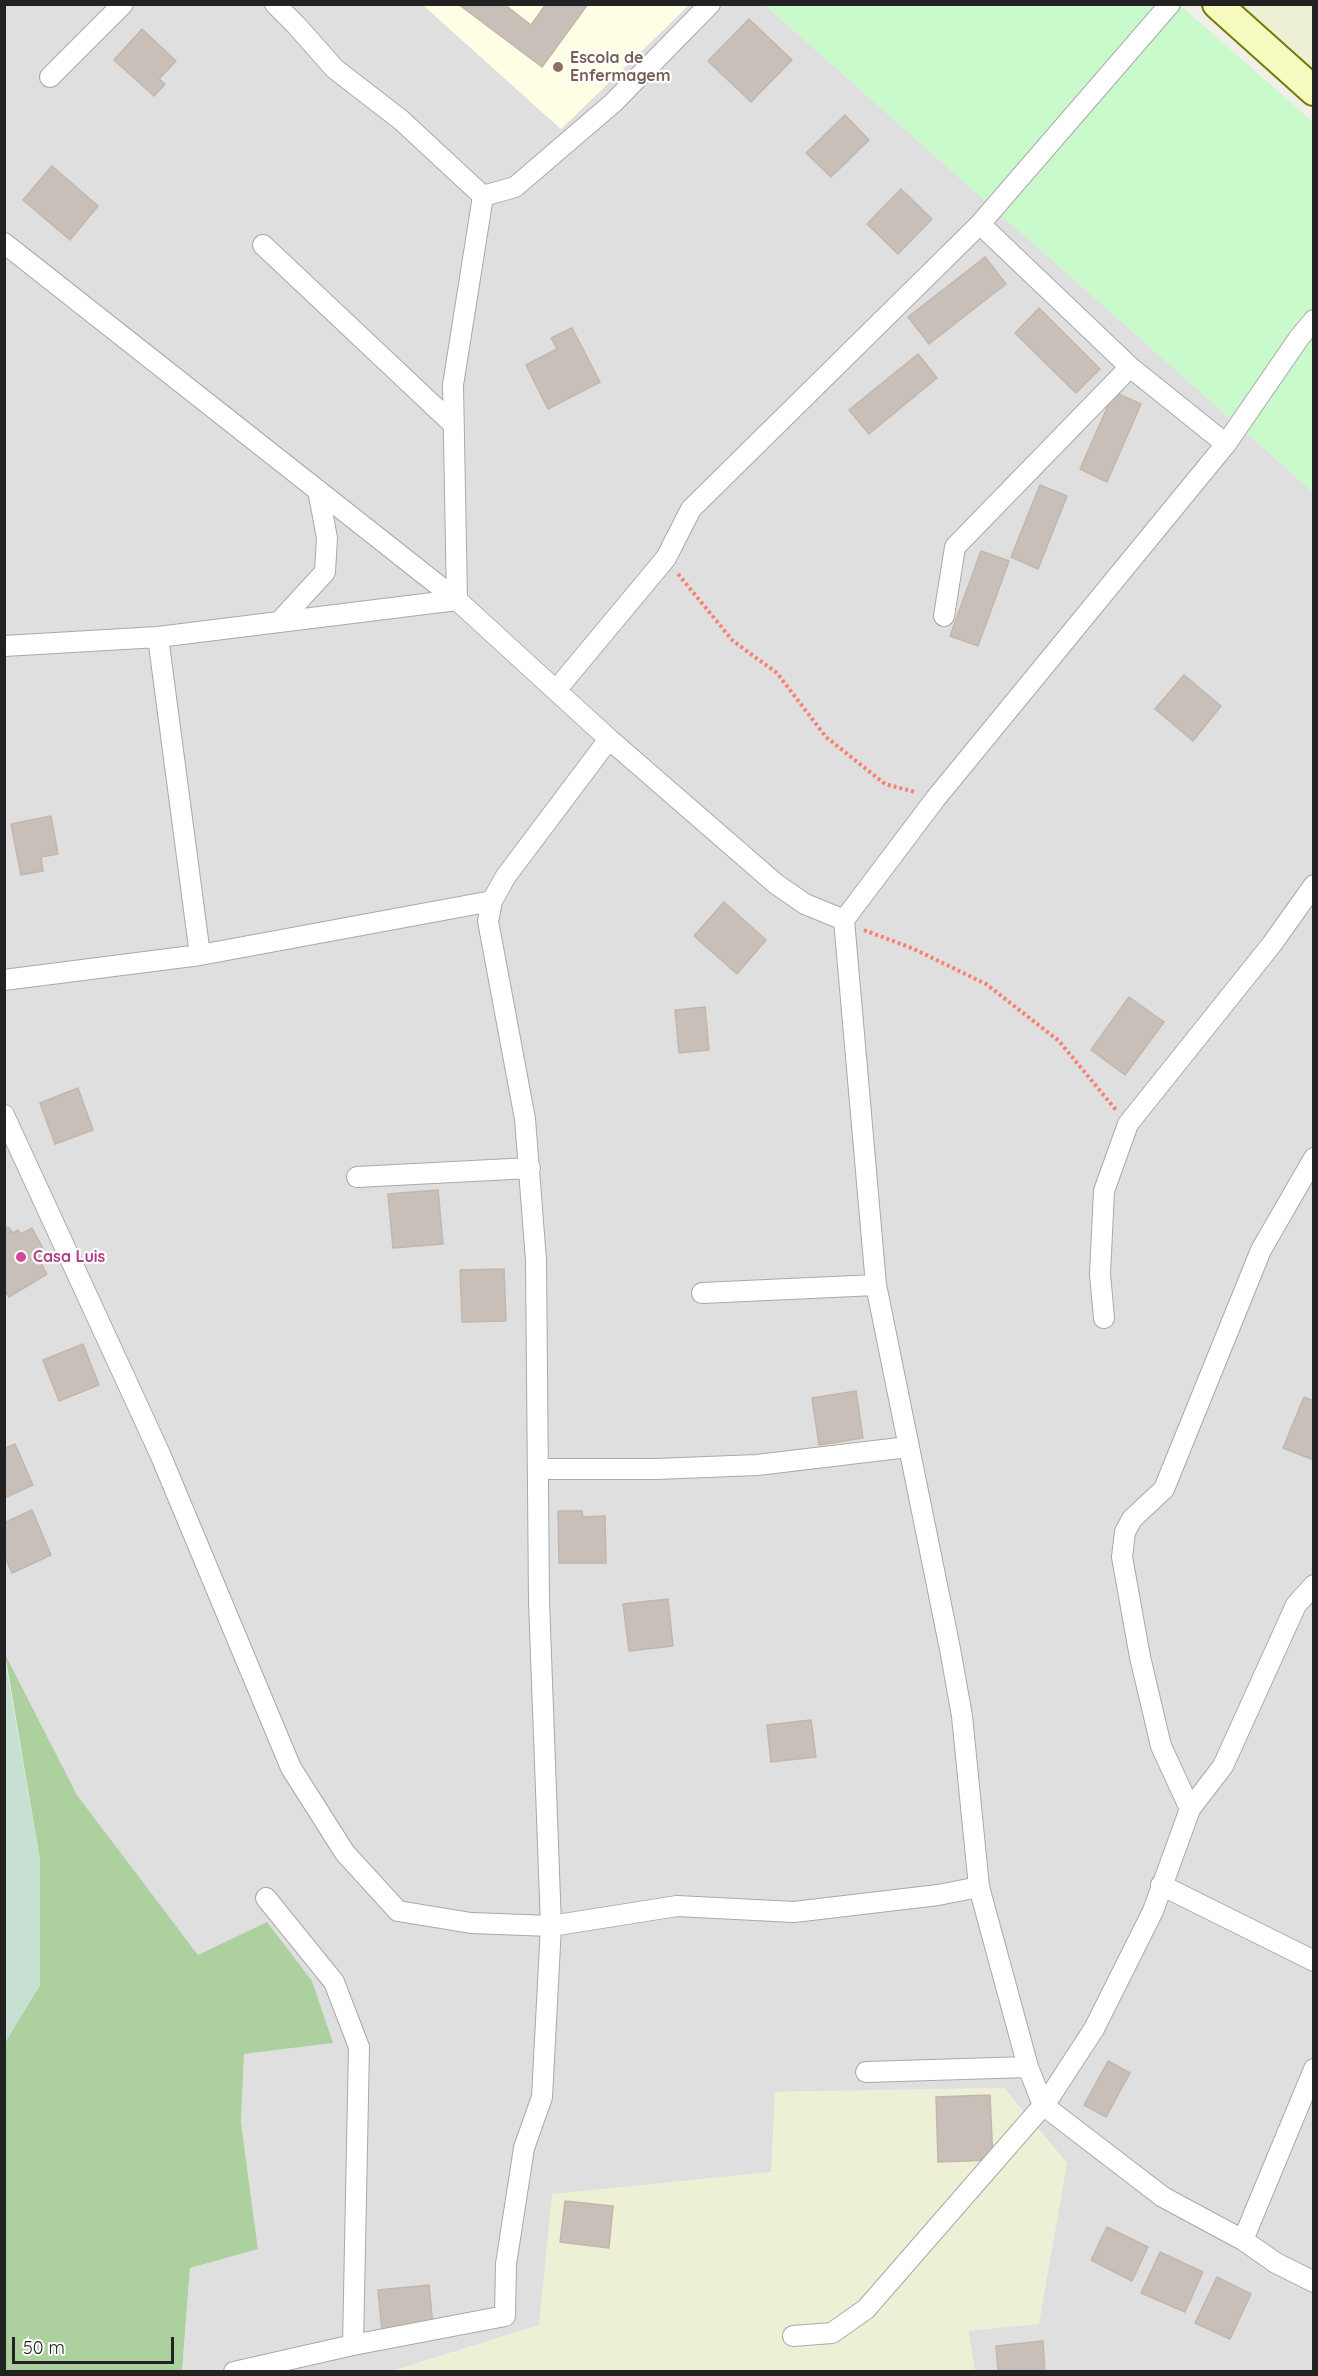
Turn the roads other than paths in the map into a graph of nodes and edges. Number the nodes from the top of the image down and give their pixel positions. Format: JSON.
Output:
{"nodes":[{"id":1,"x":123,"y":4,"type":"edge"},
{"id":2,"x":275,"y":4,"type":"edge"},
{"id":3,"x":710,"y":4,"type":"edge"},
{"id":4,"x":1170,"y":4,"type":"edge"},
{"id":5,"x":1217,"y":4,"type":"edge"},
{"id":6,"x":50,"y":77,"type":"dead end"},
{"id":7,"x":1314,"y":91,"type":"edge"},
{"id":8,"x":483,"y":196,"type":"junction"},
{"id":9,"x":980,"y":224,"type":"junction"},
{"id":10,"x":4,"y":243,"type":"edge"},
{"id":11,"x":263,"y":245,"type":"dead end"},
{"id":12,"x":1314,"y":320,"type":"edge"},
{"id":13,"x":1130,"y":367,"type":"junction"},
{"id":14,"x":454,"y":425,"type":"junction"},
{"id":15,"x":1226,"y":444,"type":"junction"},
{"id":16,"x":318,"y":490,"type":"junction"},
{"id":17,"x":458,"y":600,"type":"junction"},
{"id":18,"x":944,"y":616,"type":"dead end"},
{"id":19,"x":280,"y":621,"type":"junction"},
{"id":20,"x":158,"y":637,"type":"junction"},
{"id":21,"x":4,"y":646,"type":"edge"},
{"id":22,"x":557,"y":689,"type":"junction"},
{"id":23,"x":609,"y":739,"type":"junction"},
{"id":24,"x":1314,"y":885,"type":"edge"},
{"id":25,"x":492,"y":901,"type":"junction"},
{"id":26,"x":844,"y":920,"type":"junction"},
{"id":27,"x":200,"y":955,"type":"junction"},
{"id":28,"x":4,"y":980,"type":"edge"},
{"id":29,"x":4,"y":1115,"type":"edge"},
{"id":30,"x":1314,"y":1158,"type":"edge"},
{"id":31,"x":530,"y":1168,"type":"junction"},
{"id":32,"x":357,"y":1177,"type":"dead end"},
{"id":33,"x":876,"y":1285,"type":"junction"},
{"id":34,"x":702,"y":1293,"type":"dead end"},
{"id":35,"x":1104,"y":1318,"type":"dead end"},
{"id":36,"x":908,"y":1447,"type":"junction"},
{"id":37,"x":539,"y":1469,"type":"junction"},
{"id":38,"x":1314,"y":1585,"type":"edge"},
{"id":39,"x":1190,"y":1809,"type":"junction"},
{"id":40,"x":1161,"y":1886,"type":"junction"},
{"id":41,"x":979,"y":1887,"type":"junction"},
{"id":42,"x":267,"y":1898,"type":"dead end"},
{"id":43,"x":551,"y":1926,"type":"junction"},
{"id":44,"x":1314,"y":1961,"type":"edge"},
{"id":45,"x":1028,"y":2067,"type":"junction"},
{"id":46,"x":1314,"y":2069,"type":"edge"},
{"id":47,"x":866,"y":2072,"type":"dead end"},
{"id":48,"x":1043,"y":2105,"type":"junction"},
{"id":49,"x":1243,"y":2240,"type":"junction"},
{"id":50,"x":1314,"y":2282,"type":"edge"},
{"id":51,"x":793,"y":2336,"type":"dead end"},
{"id":52,"x":353,"y":2345,"type":"junction"},
{"id":53,"x":234,"y":2372,"type":"edge"}],
"edges":[{"from":1,"to":6,"type":"street"},
{"from":2,"to":8,"type":"street"},
{"from":3,"to":8,"type":"street"},
{"from":4,"to":9,"type":"street"},
{"from":5,"to":7,"type":"main road"},
{"from":8,"to":14,"type":"street"},
{"from":9,"to":13,"type":"street"},
{"from":9,"to":22,"type":"street"},
{"from":10,"to":16,"type":"street"},
{"from":11,"to":14,"type":"street"},
{"from":12,"to":15,"type":"street"},
{"from":13,"to":15,"type":"street"},
{"from":13,"to":18,"type":"street"},
{"from":14,"to":17,"type":"street"},
{"from":15,"to":26,"type":"street"},
{"from":16,"to":17,"type":"street"},
{"from":16,"to":19,"type":"street"},
{"from":17,"to":19,"type":"street"},
{"from":17,"to":22,"type":"street"},
{"from":19,"to":20,"type":"street"},
{"from":20,"to":21,"type":"street"},
{"from":20,"to":27,"type":"street"},
{"from":22,"to":23,"type":"street"},
{"from":23,"to":25,"type":"street"},
{"from":23,"to":26,"type":"street"},
{"from":24,"to":35,"type":"street"},
{"from":25,"to":27,"type":"street"},
{"from":25,"to":31,"type":"street"},
{"from":26,"to":33,"type":"street"},
{"from":27,"to":28,"type":"street"},
{"from":29,"to":43,"type":"street"},
{"from":30,"to":39,"type":"street"},
{"from":31,"to":32,"type":"street"},
{"from":31,"to":37,"type":"street"},
{"from":33,"to":34,"type":"street"},
{"from":33,"to":36,"type":"street"},
{"from":36,"to":37,"type":"street"},
{"from":36,"to":41,"type":"street"},
{"from":37,"to":43,"type":"street"},
{"from":38,"to":39,"type":"street"},
{"from":39,"to":40,"type":"street"},
{"from":40,"to":44,"type":"street"},
{"from":40,"to":48,"type":"street"},
{"from":41,"to":43,"type":"street"},
{"from":41,"to":45,"type":"street"},
{"from":42,"to":52,"type":"street"},
{"from":43,"to":52,"type":"street"},
{"from":45,"to":47,"type":"street"},
{"from":45,"to":48,"type":"street"},
{"from":46,"to":49,"type":"street"},
{"from":48,"to":49,"type":"street"},
{"from":48,"to":51,"type":"street"},
{"from":49,"to":50,"type":"street"},
{"from":52,"to":53,"type":"street"}]}
